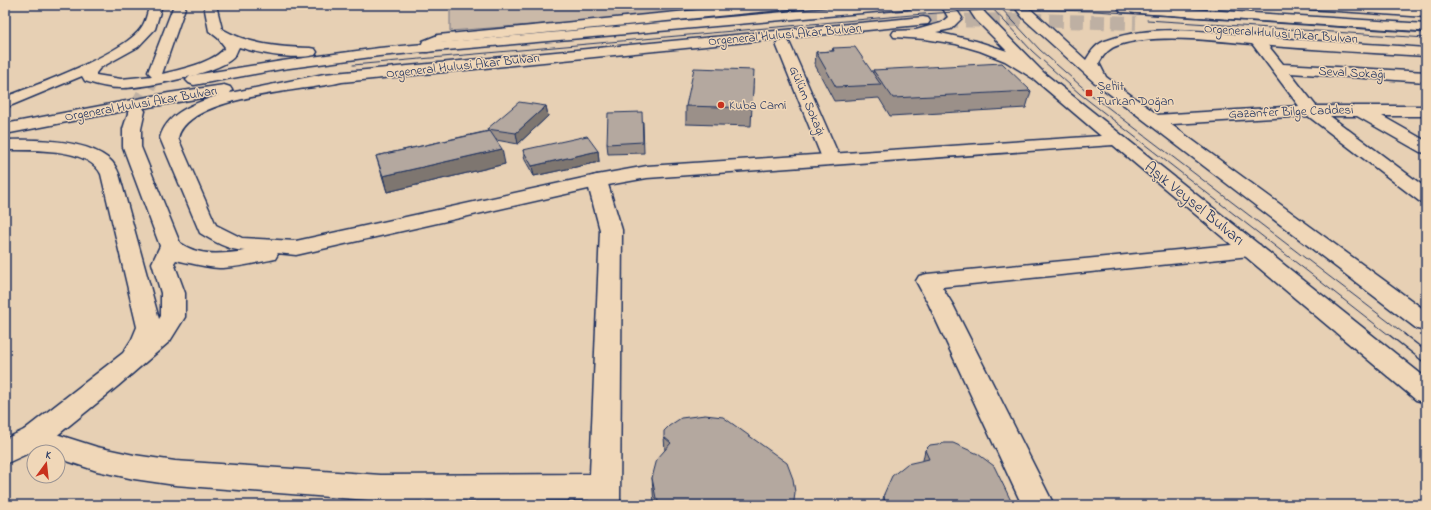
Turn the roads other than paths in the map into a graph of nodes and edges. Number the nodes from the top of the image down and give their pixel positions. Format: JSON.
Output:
{"nodes":[{"id":1,"x":156,"y":5,"type":"edge"},
{"id":2,"x":173,"y":5,"type":"edge"},
{"id":3,"x":180,"y":5,"type":"edge"},
{"id":4,"x":210,"y":5,"type":"edge"},
{"id":5,"x":789,"y":5,"type":"edge"},
{"id":6,"x":841,"y":5,"type":"edge"},
{"id":7,"x":907,"y":5,"type":"tunnel mouth"},
{"id":8,"x":943,"y":5,"type":"edge"},
{"id":9,"x":972,"y":5,"type":"edge"},
{"id":10,"x":1019,"y":5,"type":"edge"},
{"id":11,"x":1157,"y":5,"type":"edge"},
{"id":12,"x":1309,"y":5,"type":"edge"},
{"id":13,"x":1378,"y":7,"type":"edge"},
{"id":14,"x":1124,"y":9,"type":"tunnel mouth"},
{"id":15,"x":1426,"y":13,"type":"edge"},
{"id":16,"x":174,"y":20,"type":"junction"},
{"id":17,"x":923,"y":22,"type":"tunnel mouth"},
{"id":18,"x":1426,"y":22,"type":"edge"},
{"id":19,"x":1144,"y":23,"type":"tunnel mouth"},
{"id":20,"x":1426,"y":28,"type":"edge"},
{"id":21,"x":910,"y":33,"type":"junction"},
{"id":22,"x":225,"y":38,"type":"junction"},
{"id":23,"x":1257,"y":41,"type":"junction"},
{"id":24,"x":783,"y":44,"type":"junction"},
{"id":25,"x":1426,"y":45,"type":"edge"},
{"id":26,"x":433,"y":48,"type":"junction"},
{"id":27,"x":379,"y":52,"type":"junction"},
{"id":28,"x":1426,"y":52,"type":"edge"},
{"id":29,"x":95,"y":65,"type":"junction"},
{"id":30,"x":1278,"y":68,"type":"junction"},
{"id":31,"x":427,"y":69,"type":"junction"},
{"id":32,"x":156,"y":72,"type":"tunnel mouth"},
{"id":33,"x":1038,"y":76,"type":"junction"},
{"id":34,"x":1426,"y":77,"type":"edge"},
{"id":35,"x":339,"y":78,"type":"junction"},
{"id":36,"x":1099,"y":79,"type":"junction"},
{"id":37,"x":5,"y":103,"type":"edge"},
{"id":38,"x":1311,"y":110,"type":"junction"},
{"id":39,"x":1358,"y":110,"type":"junction"},
{"id":40,"x":137,"y":111,"type":"tunnel mouth"},
{"id":41,"x":1426,"y":111,"type":"edge"},
{"id":42,"x":5,"y":116,"type":"edge"},
{"id":43,"x":1156,"y":120,"type":"junction"},
{"id":44,"x":5,"y":129,"type":"edge"},
{"id":45,"x":1115,"y":140,"type":"junction"},
{"id":46,"x":5,"y":145,"type":"edge"},
{"id":47,"x":1426,"y":148,"type":"edge"},
{"id":48,"x":832,"y":158,"type":"junction"},
{"id":49,"x":597,"y":181,"type":"junction"},
{"id":50,"x":1426,"y":196,"type":"edge"},
{"id":51,"x":171,"y":246,"type":"junction"},
{"id":52,"x":296,"y":248,"type":"junction"},
{"id":53,"x":1252,"y":250,"type":"junction"},
{"id":54,"x":1426,"y":323,"type":"edge"},
{"id":55,"x":132,"y":360,"type":"junction"},
{"id":56,"x":1426,"y":393,"type":"edge"},
{"id":57,"x":34,"y":438,"type":"junction"},
{"id":58,"x":5,"y":452,"type":"edge"},
{"id":59,"x":604,"y":496,"type":"edge"},
{"id":60,"x":1038,"y":505,"type":"edge"}],
"edges":[{"from":1,"to":29,"type":"main road"},
{"from":2,"to":16,"type":"main road"},
{"from":3,"to":16,"type":"main road"},
{"from":4,"to":22,"type":"main road"},
{"from":5,"to":26,"type":"main road"},
{"from":6,"to":26,"type":"main road"},
{"from":7,"to":26,"type":"main road","name":"Orgeneral Hulusi Akar Bulvarı"},
{"from":8,"to":21,"type":"main road"},
{"from":9,"to":33,"type":"main road","name":"Aşık Veysel Bulvarı"},
{"from":10,"to":36,"type":"main road"},
{"from":11,"to":18,"type":"main road","name":"Orgeneral Hulusi Akar Bulvarı"},
{"from":12,"to":13,"type":"main road"},
{"from":13,"to":15,"type":"main road"},
{"from":14,"to":20,"type":"main road","name":"Orgeneral Hulusi Akar Bulvarı"},
{"from":16,"to":32,"type":"main road"},
{"from":17,"to":31,"type":"main road","name":"Orgeneral Hulusi Akar Bulvarı"},
{"from":19,"to":25,"type":"main road","name":"Orgeneral Hulusi Akar Bulvarı"},
{"from":21,"to":24,"type":"main road"},
{"from":21,"to":33,"type":"main road"},
{"from":22,"to":27,"type":"main road"},
{"from":22,"to":29,"type":"main road"},
{"from":23,"to":28,"type":"main road"},
{"from":23,"to":30,"type":"main road"},
{"from":23,"to":36,"type":"main road"},
{"from":24,"to":31,"type":"main road"},
{"from":24,"to":48,"type":"main road","name":"Gülüm Sokağı"},
{"from":26,"to":27,"type":"main road","name":"Orgeneral Hulusi Akar Bulvarı"},
{"from":27,"to":42,"type":"main road","name":"Orgeneral Hulusi Akar Bulvarı"},
{"from":29,"to":37,"type":"main road"},
{"from":30,"to":34,"type":"main road","name":"Seval Sokağı"},
{"from":30,"to":38,"type":"main road"},
{"from":31,"to":35,"type":"main road","name":"Orgeneral Hulusi Akar Bulvarı"},
{"from":33,"to":45,"type":"main road","name":"Aşık Veysel Bulvarı"},
{"from":35,"to":44,"type":"main road","name":"Orgeneral Hulusi Akar Bulvarı"},
{"from":35,"to":52,"type":"main road"},
{"from":36,"to":43,"type":"main road"},
{"from":38,"to":39,"type":"main road","name":"Gazanfer Bilge Caddesi"},
{"from":38,"to":43,"type":"main road","name":"Gazanfer Bilge Caddesi"},
{"from":38,"to":50,"type":"main road"},
{"from":39,"to":41,"type":"main road","name":"Gazanfer Bilge Caddesi"},
{"from":39,"to":47,"type":"main road"},
{"from":40,"to":51,"type":"main road"},
{"from":43,"to":54,"type":"main road"},
{"from":45,"to":48,"type":"main road"},
{"from":45,"to":53,"type":"main road","name":"Aşık Veysel Bulvarı"},
{"from":46,"to":55,"type":"main road"},
{"from":48,"to":49,"type":"main road"},
{"from":49,"to":52,"type":"main road"},
{"from":49,"to":59,"type":"main road"},
{"from":51,"to":52,"type":"main road"},
{"from":51,"to":55,"type":"main road"},
{"from":53,"to":56,"type":"main road","name":"Aşık Veysel Bulvarı"},
{"from":53,"to":60,"type":"main road"},
{"from":55,"to":57,"type":"main road"},
{"from":57,"to":58,"type":"main road"},
{"from":57,"to":59,"type":"main road"}]}
